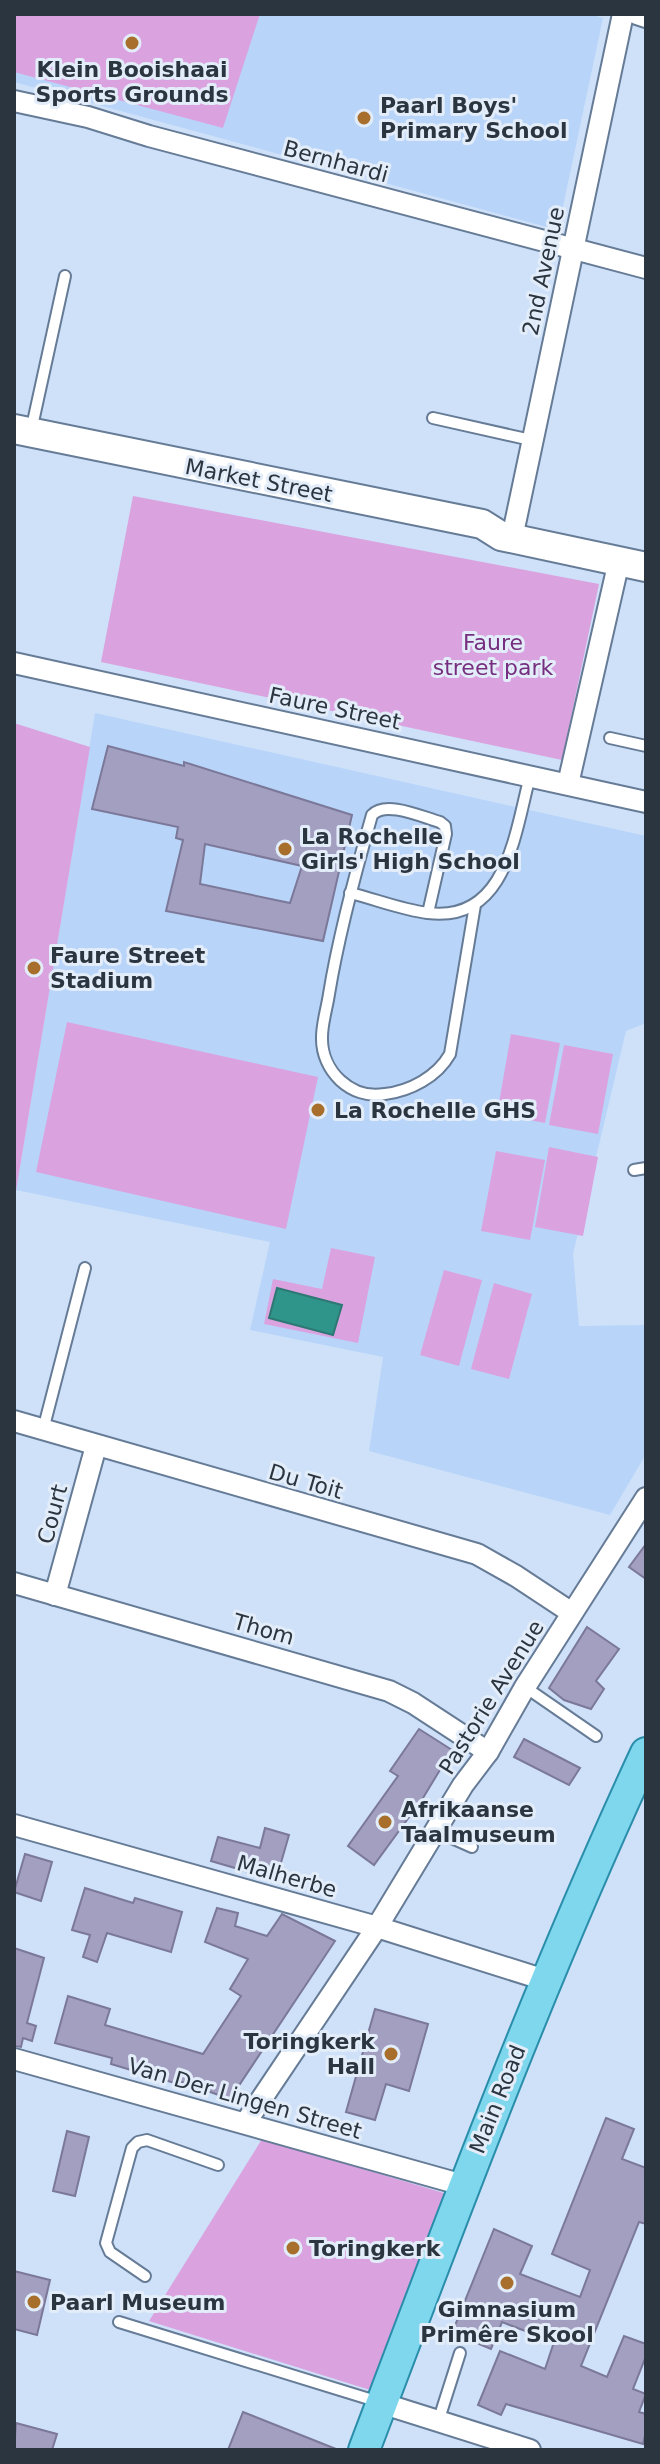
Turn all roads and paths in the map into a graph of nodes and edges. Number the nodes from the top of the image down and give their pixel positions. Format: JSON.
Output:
{"nodes":[{"id":1,"x":623,"y":14,"type":"edge"},
{"id":2,"x":637,"y":14,"type":"edge"},
{"id":3,"x":646,"y":17,"type":"edge"},
{"id":4,"x":14,"y":101,"type":"edge"},
{"id":5,"x":572,"y":248,"type":"junction"},
{"id":6,"x":646,"y":268,"type":"edge"},
{"id":7,"x":65,"y":276,"type":"dead end"},
{"id":8,"x":433,"y":418,"type":"dead end"},
{"id":9,"x":20,"y":437,"type":"edge"},
{"id":10,"x":531,"y":440,"type":"junction"},
{"id":11,"x":507,"y":537,"type":"junction"},
{"id":12,"x":632,"y":564,"type":"edge"},
{"id":13,"x":14,"y":663,"type":"edge"},
{"id":14,"x":610,"y":738,"type":"dead end"},
{"id":15,"x":646,"y":746,"type":"edge"},
{"id":16,"x":530,"y":776,"type":"junction"},
{"id":17,"x":568,"y":784,"type":"junction"},
{"id":18,"x":646,"y":802,"type":"edge"},
{"id":19,"x":350,"y":893,"type":"junction"},
{"id":20,"x":475,"y":905,"type":"junction"},
{"id":21,"x":428,"y":913,"type":"junction"},
{"id":22,"x":646,"y":1168,"type":"edge"},
{"id":23,"x":634,"y":1170,"type":"dead end"},
{"id":24,"x":85,"y":1268,"type":"dead end"},
{"id":25,"x":14,"y":1421,"type":"edge"},
{"id":26,"x":43,"y":1430,"type":"junction"},
{"id":27,"x":96,"y":1446,"type":"junction"},
{"id":28,"x":646,"y":1498,"type":"edge"},
{"id":29,"x":14,"y":1583,"type":"edge"},
{"id":30,"x":55,"y":1595,"type":"junction"},
{"id":31,"x":572,"y":1613,"type":"junction"},
{"id":32,"x":525,"y":1687,"type":"junction"},
{"id":33,"x":596,"y":1736,"type":"dead end"},
{"id":34,"x":488,"y":1752,"type":"junction"},
{"id":35,"x":646,"y":1753,"type":"edge"},
{"id":36,"x":14,"y":1825,"type":"edge"},
{"id":37,"x":436,"y":1831,"type":"junction"},
{"id":38,"x":472,"y":1847,"type":"dead end"},
{"id":39,"x":377,"y":1927,"type":"junction"},
{"id":40,"x":545,"y":1980,"type":"junction"},
{"id":41,"x":14,"y":2059,"type":"edge"},
{"id":42,"x":246,"y":2122,"type":"junction"},
{"id":43,"x":218,"y":2165,"type":"dead end"},
{"id":44,"x":463,"y":2185,"type":"junction"},
{"id":45,"x":145,"y":2276,"type":"dead end"},
{"id":46,"x":119,"y":2322,"type":"dead end"},
{"id":47,"x":460,"y":2353,"type":"dead end"},
{"id":48,"x":381,"y":2403,"type":"junction"},
{"id":49,"x":438,"y":2422,"type":"junction"},
{"id":50,"x":523,"y":2449,"type":"edge"},
{"id":51,"x":364,"y":2450,"type":"edge"}],
"edges":[{"from":1,"to":5,"type":"street","name":"2nd Avenue"},
{"from":2,"to":3,"type":"street"},
{"from":4,"to":5,"type":"street","name":"Bernhardi"},
{"from":5,"to":6,"type":"street","name":"Bernhardi"},
{"from":5,"to":10,"type":"street","name":"2nd Avenue"},
{"from":7,"to":9,"type":"lane"},
{"from":8,"to":10,"type":"lane"},
{"from":9,"to":11,"type":"main road","name":"Market Street"},
{"from":10,"to":11,"type":"street","name":"2nd Avenue"},
{"from":11,"to":12,"type":"main road","name":"Market Street"},
{"from":12,"to":17,"type":"street"},
{"from":13,"to":16,"type":"street","name":"Faure Street"},
{"from":14,"to":15,"type":"lane"},
{"from":16,"to":17,"type":"street","name":"Faure Street"},
{"from":16,"to":20,"type":"lane"},
{"from":17,"to":18,"type":"street","name":"Faure Street"},
{"from":19,"to":20,"type":"lane"},
{"from":19,"to":21,"type":"lane"},
{"from":19,"to":21,"type":"lane"},
{"from":20,"to":21,"type":"lane"},
{"from":22,"to":23,"type":"lane"},
{"from":24,"to":26,"type":"lane"},
{"from":25,"to":26,"type":"street","name":"Du Toit"},
{"from":26,"to":27,"type":"street","name":"Du Toit"},
{"from":27,"to":30,"type":"street","name":"Court"},
{"from":27,"to":31,"type":"street","name":"Du Toit"},
{"from":28,"to":31,"type":"street","name":"Pastorie Avenue"},
{"from":29,"to":30,"type":"street","name":"Thom"},
{"from":30,"to":34,"type":"street","name":"Thom"},
{"from":31,"to":32,"type":"street","name":"Pastorie Avenue"},
{"from":32,"to":33,"type":"lane"},
{"from":32,"to":34,"type":"street","name":"Pastorie Avenue"},
{"from":34,"to":37,"type":"street","name":"Pastorie Avenue"},
{"from":35,"to":40,"type":"main road","name":"Main Road"},
{"from":36,"to":39,"type":"street","name":"Malherbe"},
{"from":37,"to":38,"type":"lane"},
{"from":37,"to":39,"type":"street","name":"Pastorie Avenue"},
{"from":39,"to":40,"type":"street","name":"Malherbe"},
{"from":39,"to":42,"type":"street","name":"Pastorie Avenue"},
{"from":40,"to":44,"type":"main road","name":"Main Road"},
{"from":41,"to":42,"type":"street","name":"Van Der Lingen Street"},
{"from":42,"to":44,"type":"street","name":"Van Der Lingen Street"},
{"from":43,"to":45,"type":"lane"},
{"from":44,"to":48,"type":"main road","name":"Main Road"},
{"from":46,"to":48,"type":"lane"},
{"from":47,"to":49,"type":"lane"},
{"from":48,"to":49,"type":"street"},
{"from":48,"to":51,"type":"main road","name":"Main Road"},
{"from":49,"to":50,"type":"street"}]}
